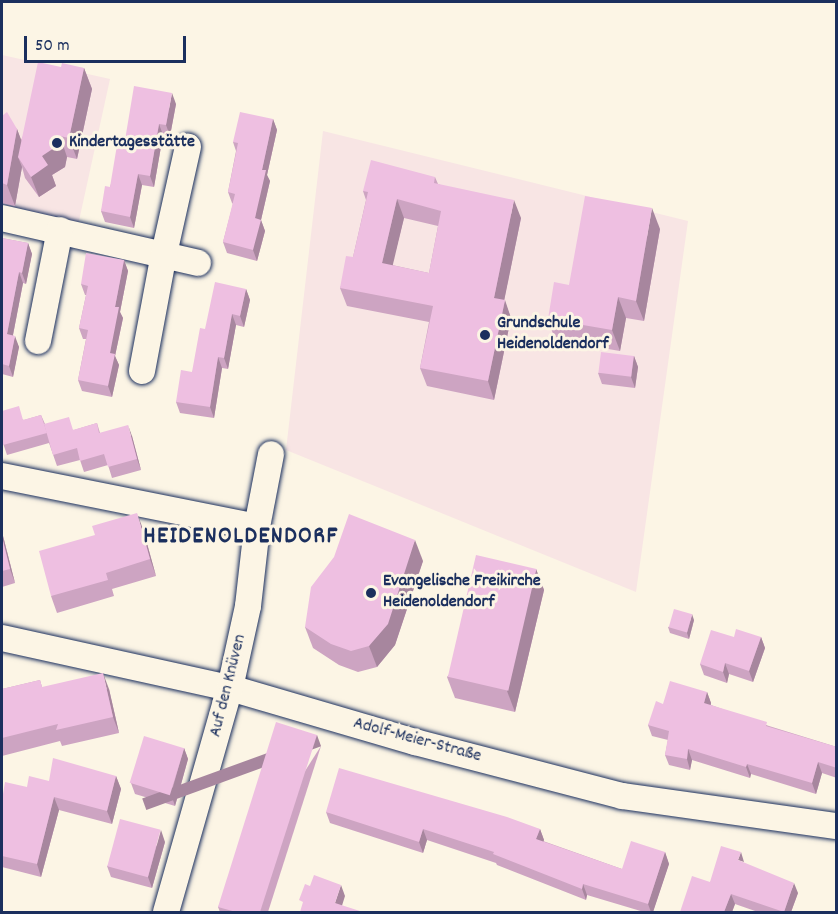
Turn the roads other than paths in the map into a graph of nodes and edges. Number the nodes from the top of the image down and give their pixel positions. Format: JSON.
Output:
{"nodes":[{"id":1,"x":188,"y":147,"type":"dead end"},
{"id":2,"x":2,"y":218,"type":"edge"},
{"id":3,"x":60,"y":230,"type":"junction"},
{"id":4,"x":164,"y":254,"type":"junction"},
{"id":5,"x":198,"y":263,"type":"dead end"},
{"id":6,"x":38,"y":341,"type":"dead end"},
{"id":7,"x":142,"y":371,"type":"dead end"},
{"id":8,"x":271,"y":454,"type":"dead end"},
{"id":9,"x":2,"y":476,"type":"edge"},
{"id":10,"x":257,"y":527,"type":"junction"},
{"id":11,"x":2,"y":638,"type":"edge"},
{"id":12,"x":230,"y":688,"type":"junction"},
{"id":13,"x":837,"y":826,"type":"edge"},
{"id":14,"x":166,"y":912,"type":"edge"}],
"edges":[{"from":1,"to":4,"type":"street"},
{"from":2,"to":3,"type":"street"},
{"from":3,"to":4,"type":"street"},
{"from":3,"to":6,"type":"street"},
{"from":4,"to":5,"type":"street"},
{"from":4,"to":7,"type":"street"},
{"from":8,"to":10,"type":"street","name":"Auf den Knüven"},
{"from":9,"to":10,"type":"street"},
{"from":10,"to":12,"type":"street","name":"Auf den Knüven"},
{"from":11,"to":12,"type":"street","name":"Adolf-Meier-Straße"},
{"from":12,"to":13,"type":"street","name":"Adolf-Meier-Straße"},
{"from":12,"to":14,"type":"street","name":"Auf den Knüven"}]}
